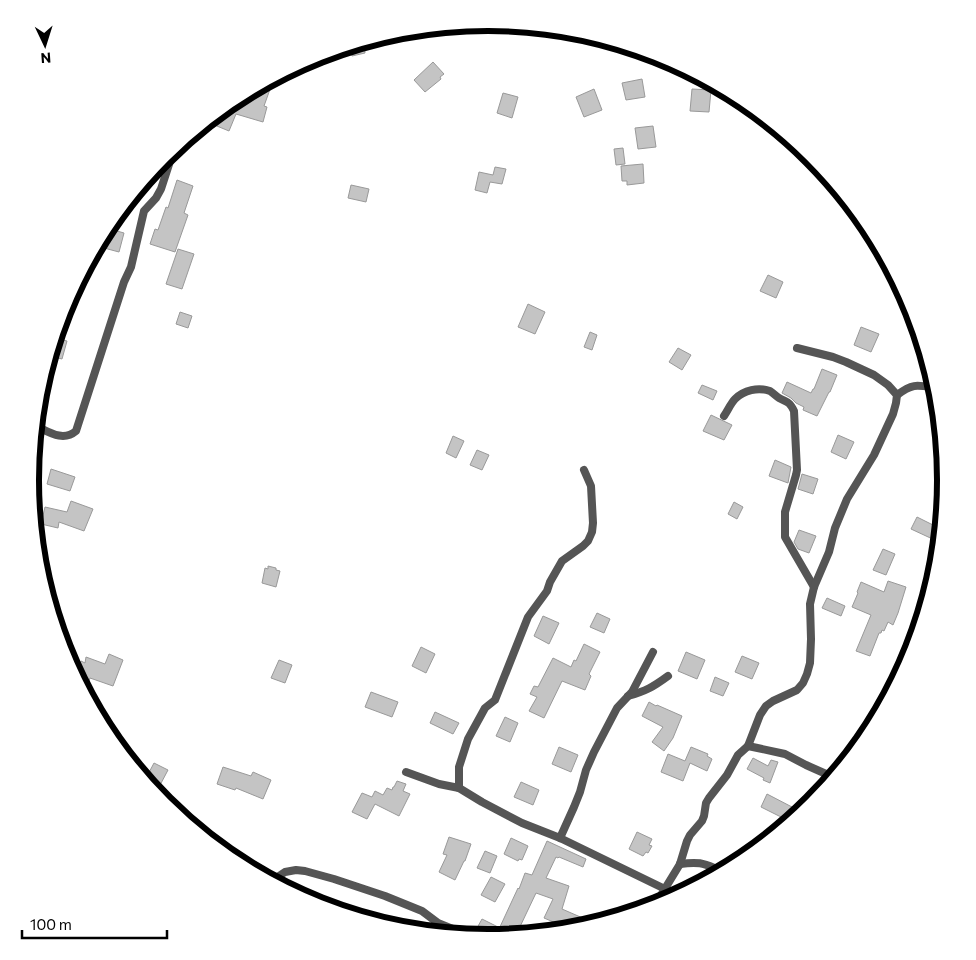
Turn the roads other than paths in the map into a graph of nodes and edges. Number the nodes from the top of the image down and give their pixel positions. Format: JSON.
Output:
{"nodes":[{"id":1,"x":169,"y":165,"type":"edge"},
{"id":2,"x":796,"y":348,"type":"dead end"},
{"id":3,"x":927,"y":386,"type":"edge"},
{"id":4,"x":896,"y":395,"type":"junction"},
{"id":5,"x":724,"y":416,"type":"dead end"},
{"id":6,"x":42,"y":429,"type":"edge"},
{"id":7,"x":584,"y":470,"type":"dead end"},
{"id":8,"x":814,"y":587,"type":"junction"},
{"id":9,"x":653,"y":652,"type":"dead end"},
{"id":10,"x":668,"y":676,"type":"dead end"},
{"id":11,"x":628,"y":696,"type":"junction"},
{"id":12,"x":748,"y":746,"type":"junction"},
{"id":13,"x":406,"y":772,"type":"dead end"},
{"id":14,"x":827,"y":774,"type":"edge"},
{"id":15,"x":459,"y":788,"type":"junction"},
{"id":16,"x":560,"y":838,"type":"junction"},
{"id":17,"x":680,"y":864,"type":"junction"},
{"id":18,"x":714,"y":868,"type":"edge"},
{"id":19,"x":279,"y":876,"type":"edge"},
{"id":20,"x":665,"y":889,"type":"junction"},
{"id":21,"x":662,"y":894,"type":"edge"},
{"id":22,"x":447,"y":927,"type":"edge"}],
"edges":[{"from":1,"to":6,"type":"street"},
{"from":2,"to":4,"type":"street"},
{"from":3,"to":4,"type":"street"},
{"from":4,"to":8,"type":"street"},
{"from":5,"to":8,"type":"street"},
{"from":7,"to":15,"type":"street"},
{"from":8,"to":12,"type":"street"},
{"from":9,"to":11,"type":"street"},
{"from":10,"to":11,"type":"street"},
{"from":11,"to":16,"type":"street"},
{"from":12,"to":14,"type":"street"},
{"from":12,"to":17,"type":"street"},
{"from":13,"to":15,"type":"street"},
{"from":15,"to":16,"type":"street"},
{"from":16,"to":20,"type":"street"},
{"from":17,"to":18,"type":"street"},
{"from":17,"to":20,"type":"street"},
{"from":19,"to":22,"type":"street"},
{"from":20,"to":21,"type":"street"}]}
